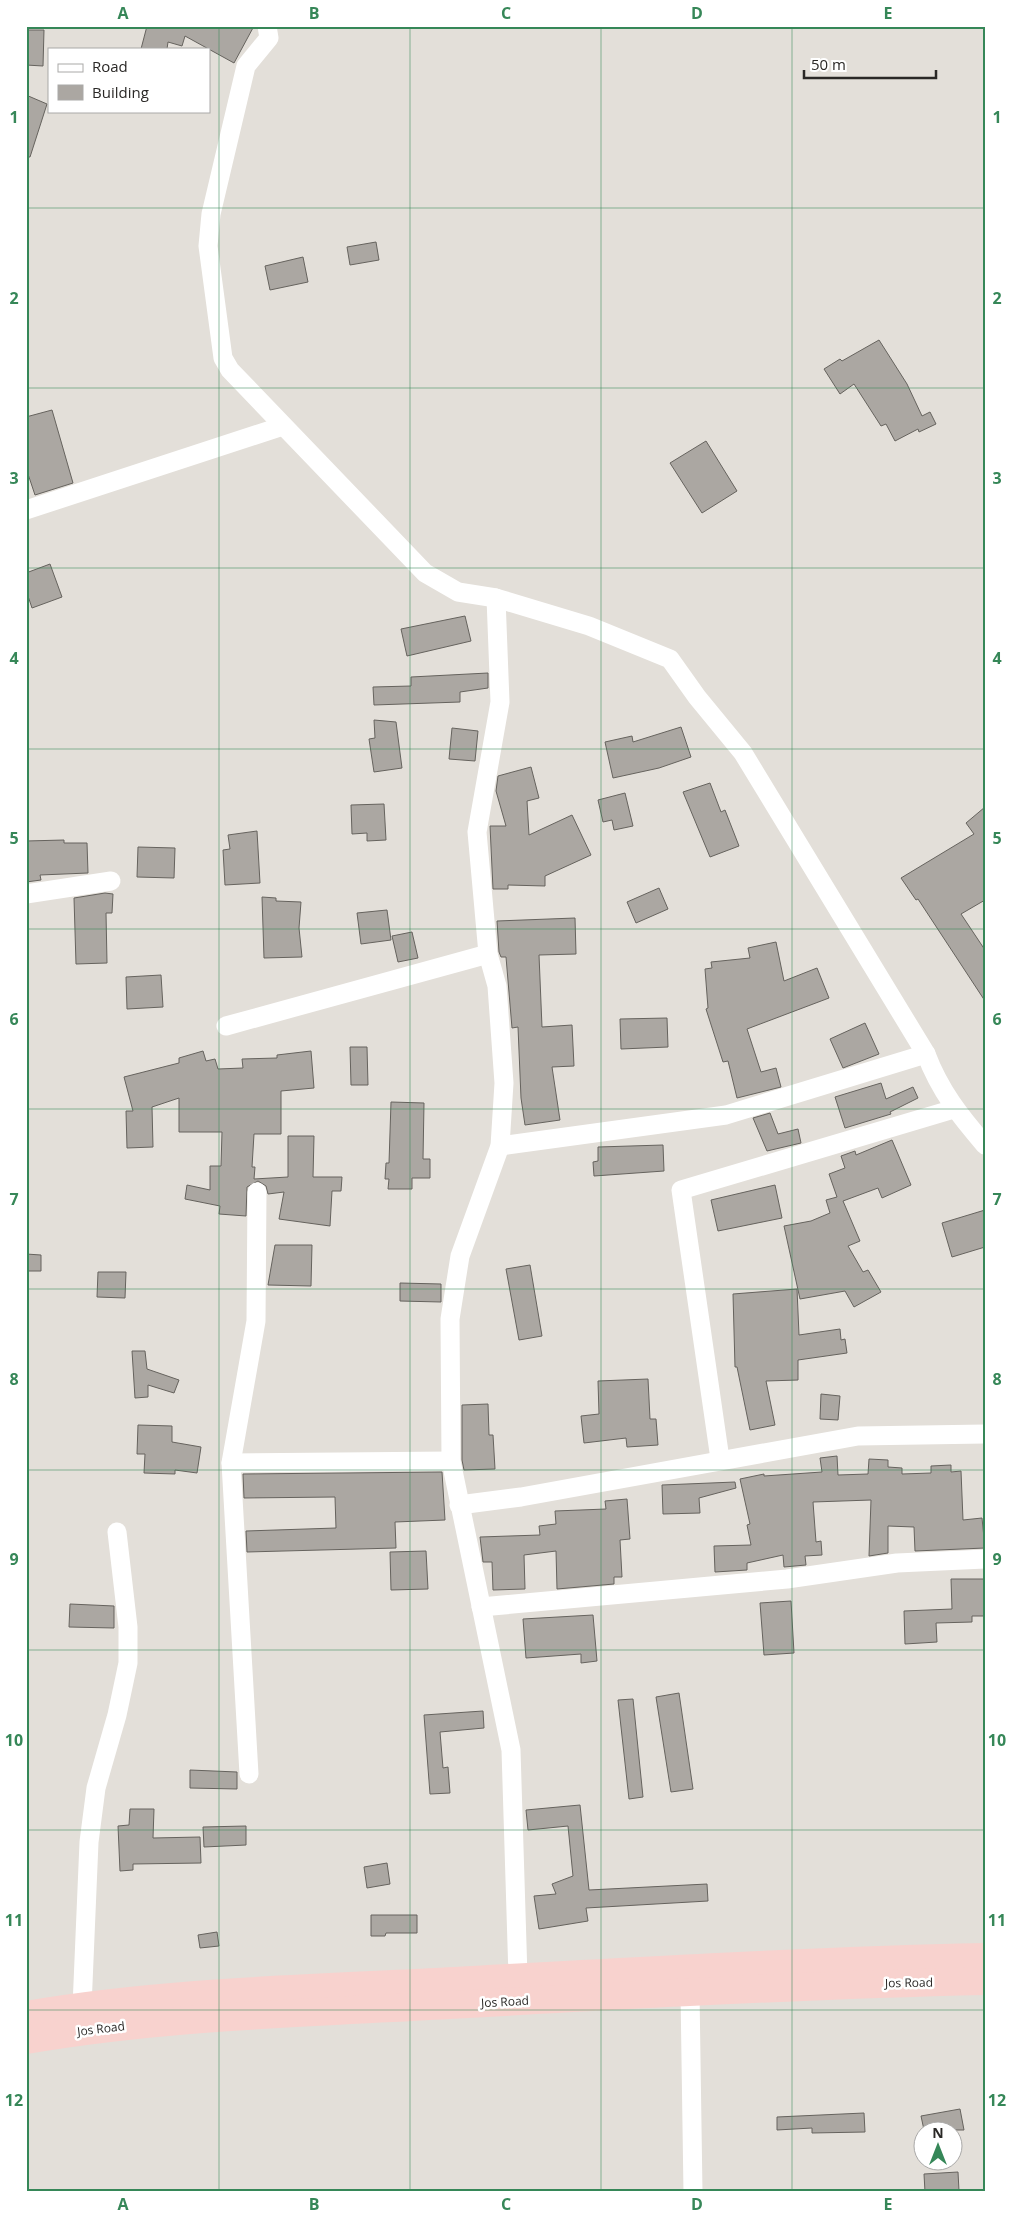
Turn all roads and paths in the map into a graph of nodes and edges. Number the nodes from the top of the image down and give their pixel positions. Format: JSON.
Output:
{"nodes":[{"id":1,"x":267,"y":26,"type":"edge"},
{"id":2,"x":283,"y":426,"type":"junction"},
{"id":3,"x":26,"y":510,"type":"edge"},
{"id":4,"x":496,"y":598,"type":"junction"},
{"id":5,"x":111,"y":881,"type":"dead end"},
{"id":6,"x":26,"y":894,"type":"edge"},
{"id":7,"x":488,"y":954,"type":"junction"},
{"id":8,"x":226,"y":1026,"type":"dead end"},
{"id":9,"x":926,"y":1054,"type":"junction"},
{"id":10,"x":954,"y":1109,"type":"junction"},
{"id":11,"x":985,"y":1145,"type":"edge"},
{"id":12,"x":500,"y":1146,"type":"junction"},
{"id":13,"x":256,"y":1192,"type":"dead end"},
{"id":14,"x":985,"y":1434,"type":"edge"},
{"id":15,"x":720,"y":1460,"type":"junction"},
{"id":16,"x":451,"y":1461,"type":"junction"},
{"id":17,"x":231,"y":1463,"type":"junction"},
{"id":18,"x":459,"y":1505,"type":"junction"},
{"id":19,"x":117,"y":1532,"type":"dead end"},
{"id":20,"x":985,"y":1559,"type":"edge"},
{"id":21,"x":481,"y":1607,"type":"junction"},
{"id":22,"x":249,"y":1774,"type":"dead end"},
{"id":23,"x":985,"y":1957,"type":"edge"},
{"id":24,"x":518,"y":1977,"type":"junction"},
{"id":25,"x":985,"y":1981,"type":"edge"},
{"id":26,"x":690,"y":1992,"type":"junction"},
{"id":27,"x":82,"y":2007,"type":"junction"},
{"id":28,"x":26,"y":2015,"type":"edge"},
{"id":29,"x":26,"y":2040,"type":"edge"},
{"id":30,"x":693,"y":2192,"type":"edge"}],
"edges":[{"from":1,"to":2,"type":"street"},
{"from":2,"to":3,"type":"street"},
{"from":2,"to":4,"type":"street"},
{"from":4,"to":7,"type":"street"},
{"from":4,"to":9,"type":"street"},
{"from":5,"to":6,"type":"street"},
{"from":7,"to":8,"type":"street"},
{"from":7,"to":12,"type":"street"},
{"from":9,"to":10,"type":"street"},
{"from":9,"to":12,"type":"street"},
{"from":10,"to":11,"type":"street"},
{"from":10,"to":15,"type":"street"},
{"from":12,"to":16,"type":"street"},
{"from":13,"to":17,"type":"street"},
{"from":14,"to":15,"type":"street"},
{"from":15,"to":18,"type":"street"},
{"from":16,"to":17,"type":"street"},
{"from":16,"to":18,"type":"street"},
{"from":17,"to":22,"type":"street"},
{"from":18,"to":21,"type":"street"},
{"from":19,"to":27,"type":"street"},
{"from":20,"to":21,"type":"street"},
{"from":21,"to":24,"type":"street"},
{"from":23,"to":24,"type":"highway","name":"Jos Road"},
{"from":24,"to":27,"type":"highway","name":"Jos Road"},
{"from":25,"to":26,"type":"highway","name":"Jos Road"},
{"from":26,"to":29,"type":"highway","name":"Jos Road"},
{"from":26,"to":30,"type":"street"},
{"from":27,"to":28,"type":"highway","name":"Jos Road"}]}
